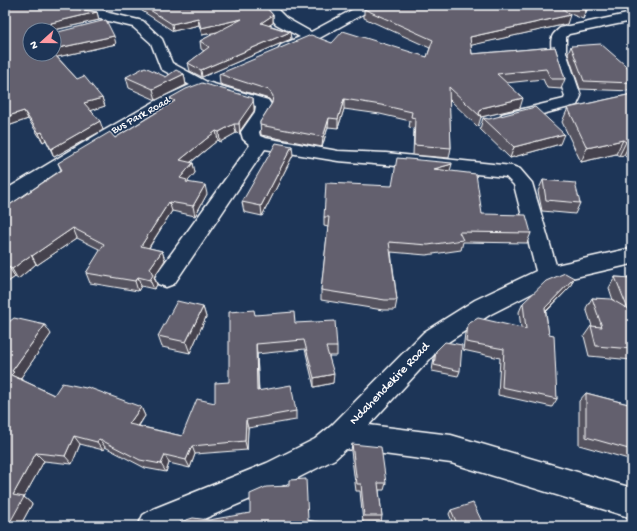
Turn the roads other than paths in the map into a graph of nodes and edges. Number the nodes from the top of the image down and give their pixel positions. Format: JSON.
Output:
{"nodes":[{"id":1,"x":89,"y":5,"type":"edge"},
{"id":2,"x":266,"y":5,"type":"edge"},
{"id":3,"x":370,"y":5,"type":"edge"},
{"id":4,"x":616,"y":7,"type":"dead end"},
{"id":5,"x":632,"y":16,"type":"edge"},
{"id":6,"x":118,"y":20,"type":"junction"},
{"id":7,"x":97,"y":25,"type":"edge"},
{"id":8,"x":311,"y":37,"type":"junction"},
{"id":9,"x":275,"y":53,"type":"edge"},
{"id":10,"x":224,"y":76,"type":"edge"},
{"id":11,"x":202,"y":86,"type":"junction"},
{"id":12,"x":493,"y":122,"type":"edge"},
{"id":13,"x":260,"y":143,"type":"junction"},
{"id":14,"x":5,"y":199,"type":"edge"},
{"id":15,"x":632,"y":256,"type":"edge"},
{"id":16,"x":548,"y":275,"type":"junction"},
{"id":17,"x":166,"y":278,"type":"dead end"},
{"id":18,"x":341,"y":435,"type":"junction"},
{"id":19,"x":632,"y":503,"type":"edge"},
{"id":20,"x":154,"y":526,"type":"edge"}],
"edges":[{"from":1,"to":6,"type":"street"},
{"from":2,"to":8,"type":"street"},
{"from":3,"to":8,"type":"street"},
{"from":4,"to":5,"type":"street"},
{"from":5,"to":12,"type":"street"},
{"from":6,"to":7,"type":"street"},
{"from":6,"to":11,"type":"street"},
{"from":8,"to":9,"type":"street"},
{"from":10,"to":11,"type":"street","name":"Bus Park Road"},
{"from":11,"to":13,"type":"street"},
{"from":11,"to":14,"type":"street","name":"Bus Park Road"},
{"from":13,"to":16,"type":"street"},
{"from":13,"to":17,"type":"street"},
{"from":15,"to":16,"type":"street","name":"Ndahendekire Road"},
{"from":16,"to":18,"type":"street","name":"Ndahendekire Road"},
{"from":18,"to":19,"type":"street"},
{"from":18,"to":20,"type":"street","name":"Ndahendekire Road"}]}
